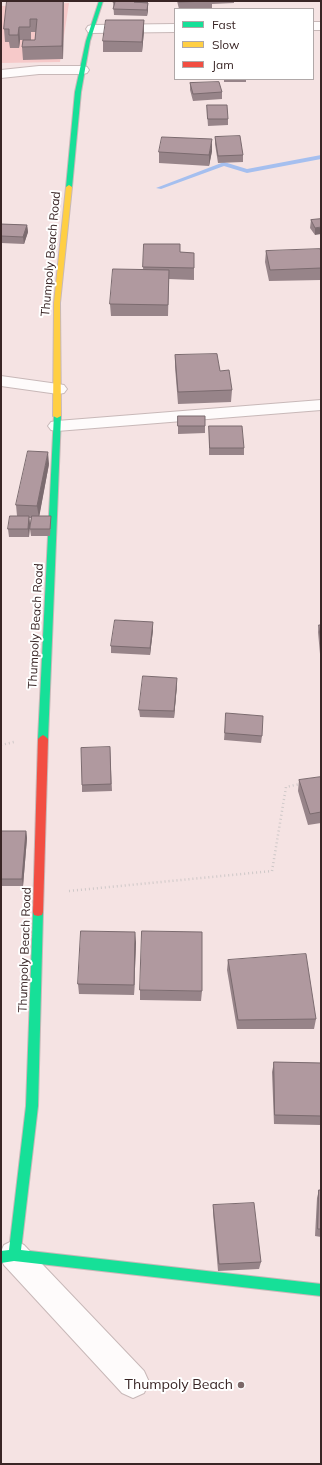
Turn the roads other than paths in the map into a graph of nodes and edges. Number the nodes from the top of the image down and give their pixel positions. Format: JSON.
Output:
{"nodes":[{"id":1,"x":101,"y":1,"type":"edge"},
{"id":2,"x":92,"y":28,"type":"junction"},
{"id":3,"x":174,"y":28,"type":"edge"},
{"id":4,"x":83,"y":70,"type":"junction"},
{"id":5,"x":1,"y":74,"type":"edge"},
{"id":6,"x":1,"y":381,"type":"edge"},
{"id":7,"x":58,"y":389,"type":"junction"},
{"id":8,"x":321,"y":405,"type":"edge"},
{"id":9,"x":57,"y":426,"type":"junction"},
{"id":10,"x":8,"y":1256,"type":"edge"},
{"id":11,"x":321,"y":1290,"type":"edge"},
{"id":12,"x":133,"y":1382,"type":"dead end"}],
"edges":[{"from":1,"to":2,"type":"main road","name":"Thumpoly Beach Road"},
{"from":2,"to":3,"type":"street"},
{"from":2,"to":4,"type":"main road","name":"Thumpoly Beach Road"},
{"from":4,"to":5,"type":"street"},
{"from":4,"to":7,"type":"main road","name":"Thumpoly Beach Road"},
{"from":6,"to":7,"type":"street"},
{"from":7,"to":9,"type":"main road","name":"Thumpoly Beach Road"},
{"from":8,"to":9,"type":"street"},
{"from":9,"to":10,"type":"main road","name":"Thumpoly Beach Road"},
{"from":10,"to":11,"type":"main road"},
{"from":10,"to":12,"type":"street"}]}
